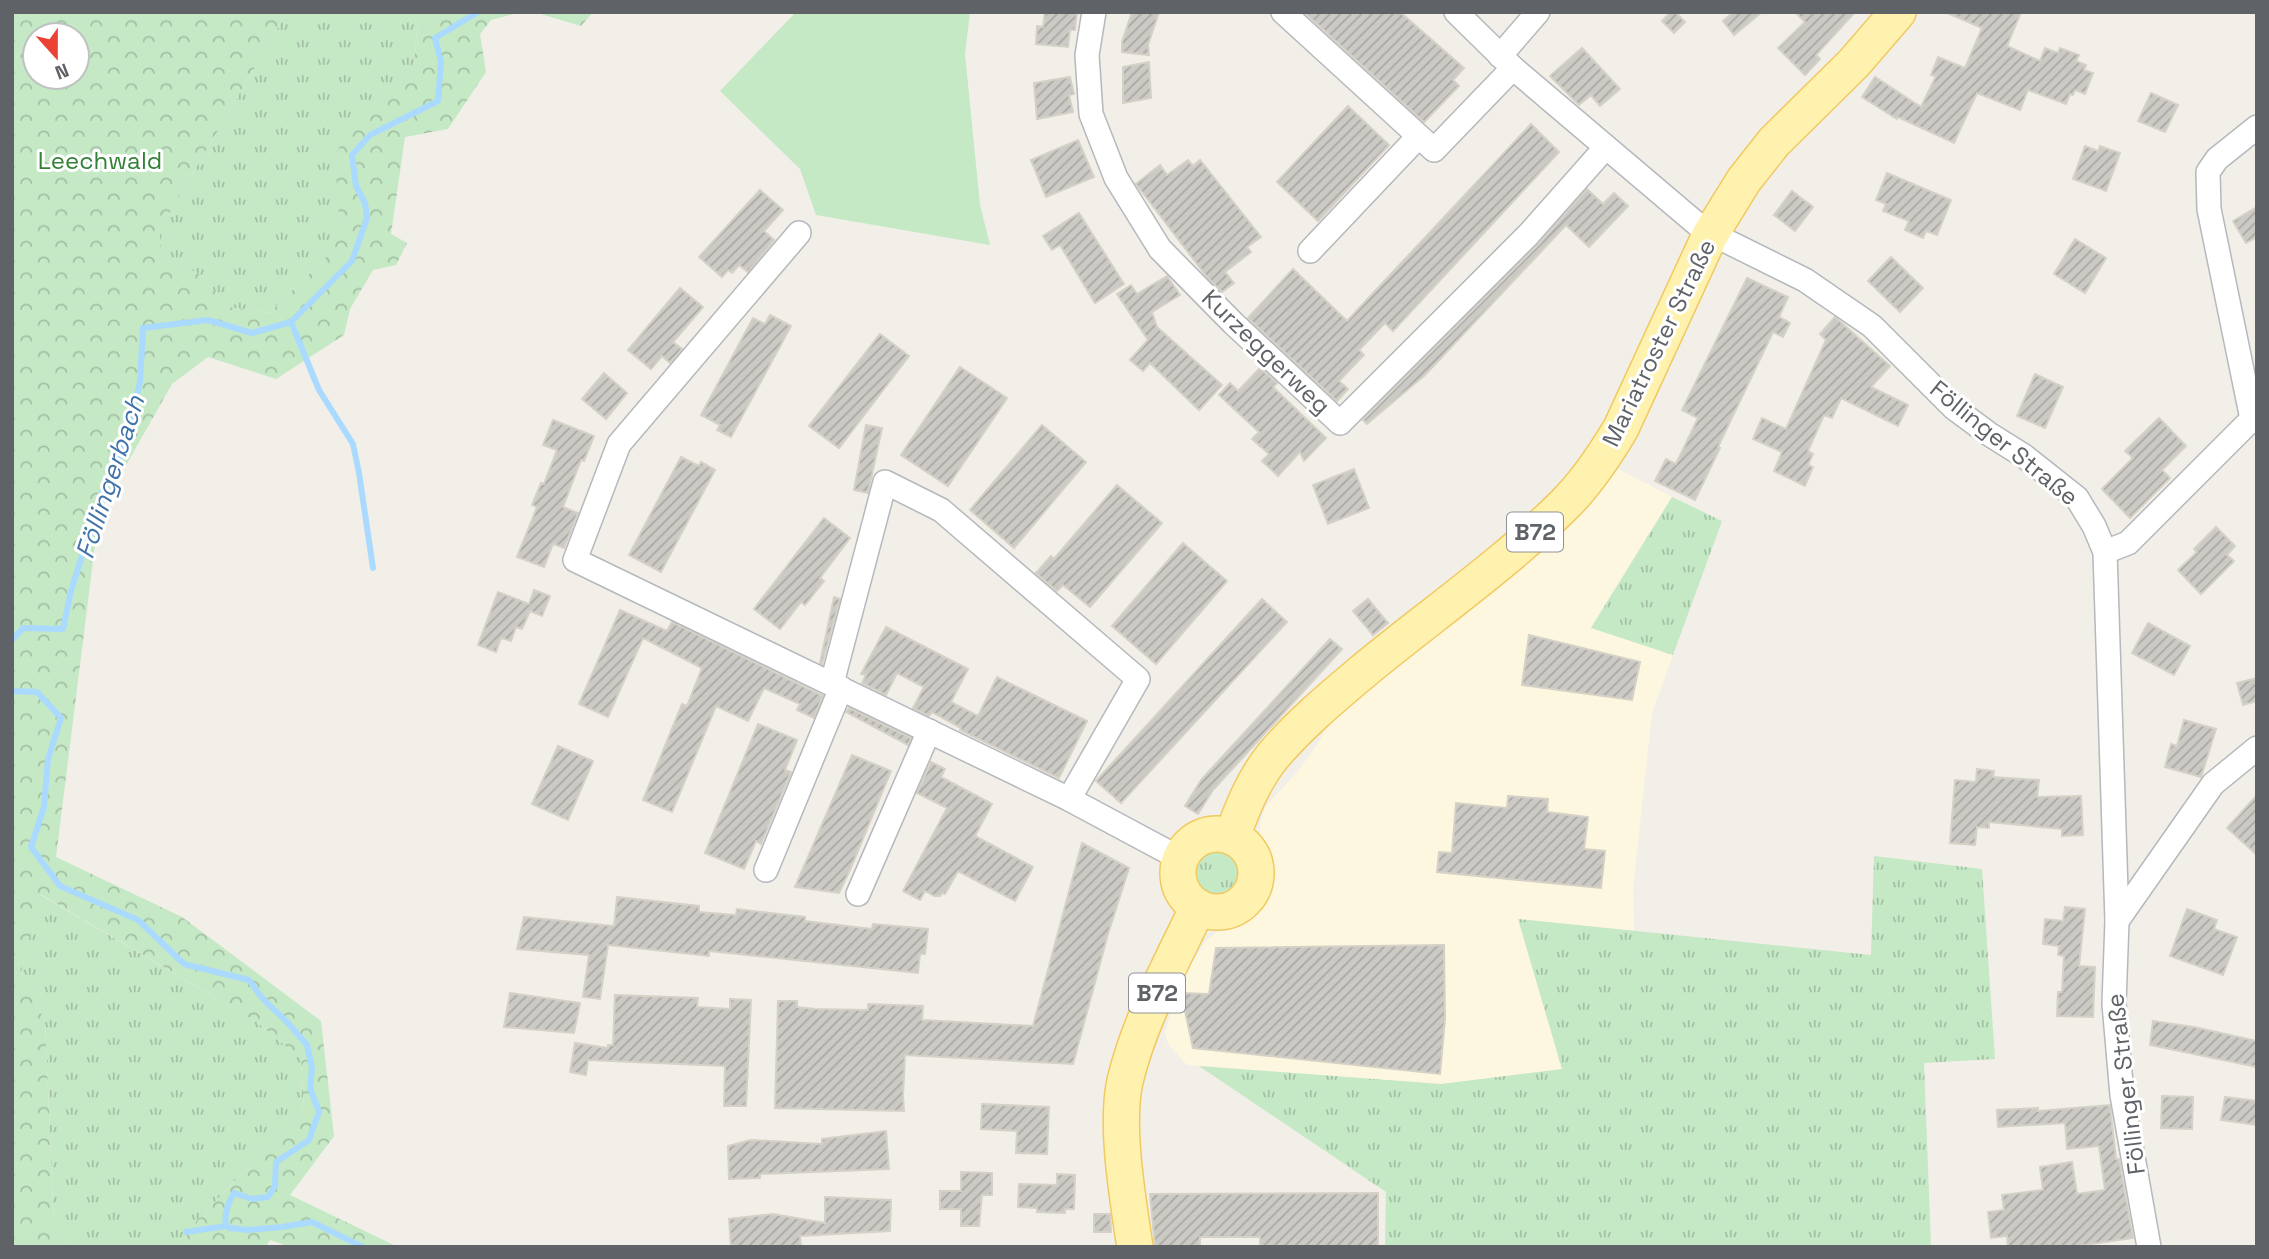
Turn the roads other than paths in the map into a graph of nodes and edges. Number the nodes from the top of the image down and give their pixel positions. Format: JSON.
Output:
{"nodes":[{"id":1,"x":1094,"y":12,"type":"edge"},
{"id":2,"x":1283,"y":12,"type":"edge"},
{"id":3,"x":1456,"y":12,"type":"edge"},
{"id":4,"x":1538,"y":12,"type":"edge"},
{"id":5,"x":1898,"y":12,"type":"edge"},
{"id":6,"x":1506,"y":62,"type":"junction"},
{"id":7,"x":2257,"y":127,"type":"edge"},
{"id":8,"x":1418,"y":137,"type":"junction"},
{"id":9,"x":1606,"y":147,"type":"junction"},
{"id":10,"x":799,"y":233,"type":"dead end"},
{"id":11,"x":1710,"y":234,"type":"junction"},
{"id":12,"x":1310,"y":250,"type":"dead end"},
{"id":13,"x":2254,"y":417,"type":"edge"},
{"id":14,"x":2105,"y":552,"type":"junction"},
{"id":15,"x":837,"y":686,"type":"junction"},
{"id":16,"x":929,"y":731,"type":"junction"},
{"id":17,"x":2257,"y":748,"type":"edge"},
{"id":18,"x":1069,"y":799,"type":"junction"},
{"id":19,"x":1231,"y":837,"type":"junction"},
{"id":20,"x":1181,"y":859,"type":"junction"},
{"id":21,"x":766,"y":870,"type":"dead end"},
{"id":22,"x":858,"y":894,"type":"dead end"},
{"id":23,"x":1198,"y":907,"type":"junction"},
{"id":24,"x":2117,"y":921,"type":"junction"},
{"id":25,"x":1135,"y":1247,"type":"edge"},
{"id":26,"x":2149,"y":1247,"type":"edge"}],
"edges":[{"from":1,"to":9,"type":"street","name":"Kurzeggerweg"},
{"from":2,"to":8,"type":"street"},
{"from":3,"to":6,"type":"street"},
{"from":4,"to":6,"type":"street"},
{"from":5,"to":11,"type":"main road","name":"Mariatroster Straße","number":"B72"},
{"from":6,"to":8,"type":"street"},
{"from":6,"to":9,"type":"street"},
{"from":7,"to":13,"type":"street"},
{"from":8,"to":12,"type":"street"},
{"from":9,"to":11,"type":"street"},
{"from":10,"to":15,"type":"street"},
{"from":11,"to":14,"type":"street","name":"Föllinger Straße"},
{"from":11,"to":19,"type":"main road","name":"Mariatroster Straße","number":"B72"},
{"from":13,"to":14,"type":"street"},
{"from":14,"to":24,"type":"street","name":"Föllinger Straße"},
{"from":15,"to":16,"type":"street"},
{"from":15,"to":18,"type":"street"},
{"from":15,"to":21,"type":"street"},
{"from":16,"to":18,"type":"street"},
{"from":16,"to":22,"type":"street"},
{"from":17,"to":24,"type":"street"},
{"from":18,"to":20,"type":"street"},
{"from":19,"to":20,"type":"main road"},
{"from":19,"to":23,"type":"main road"},
{"from":20,"to":23,"type":"main road"},
{"from":23,"to":25,"type":"main road","number":"B72"},
{"from":24,"to":26,"type":"street","name":"Föllinger Straße"}]}
